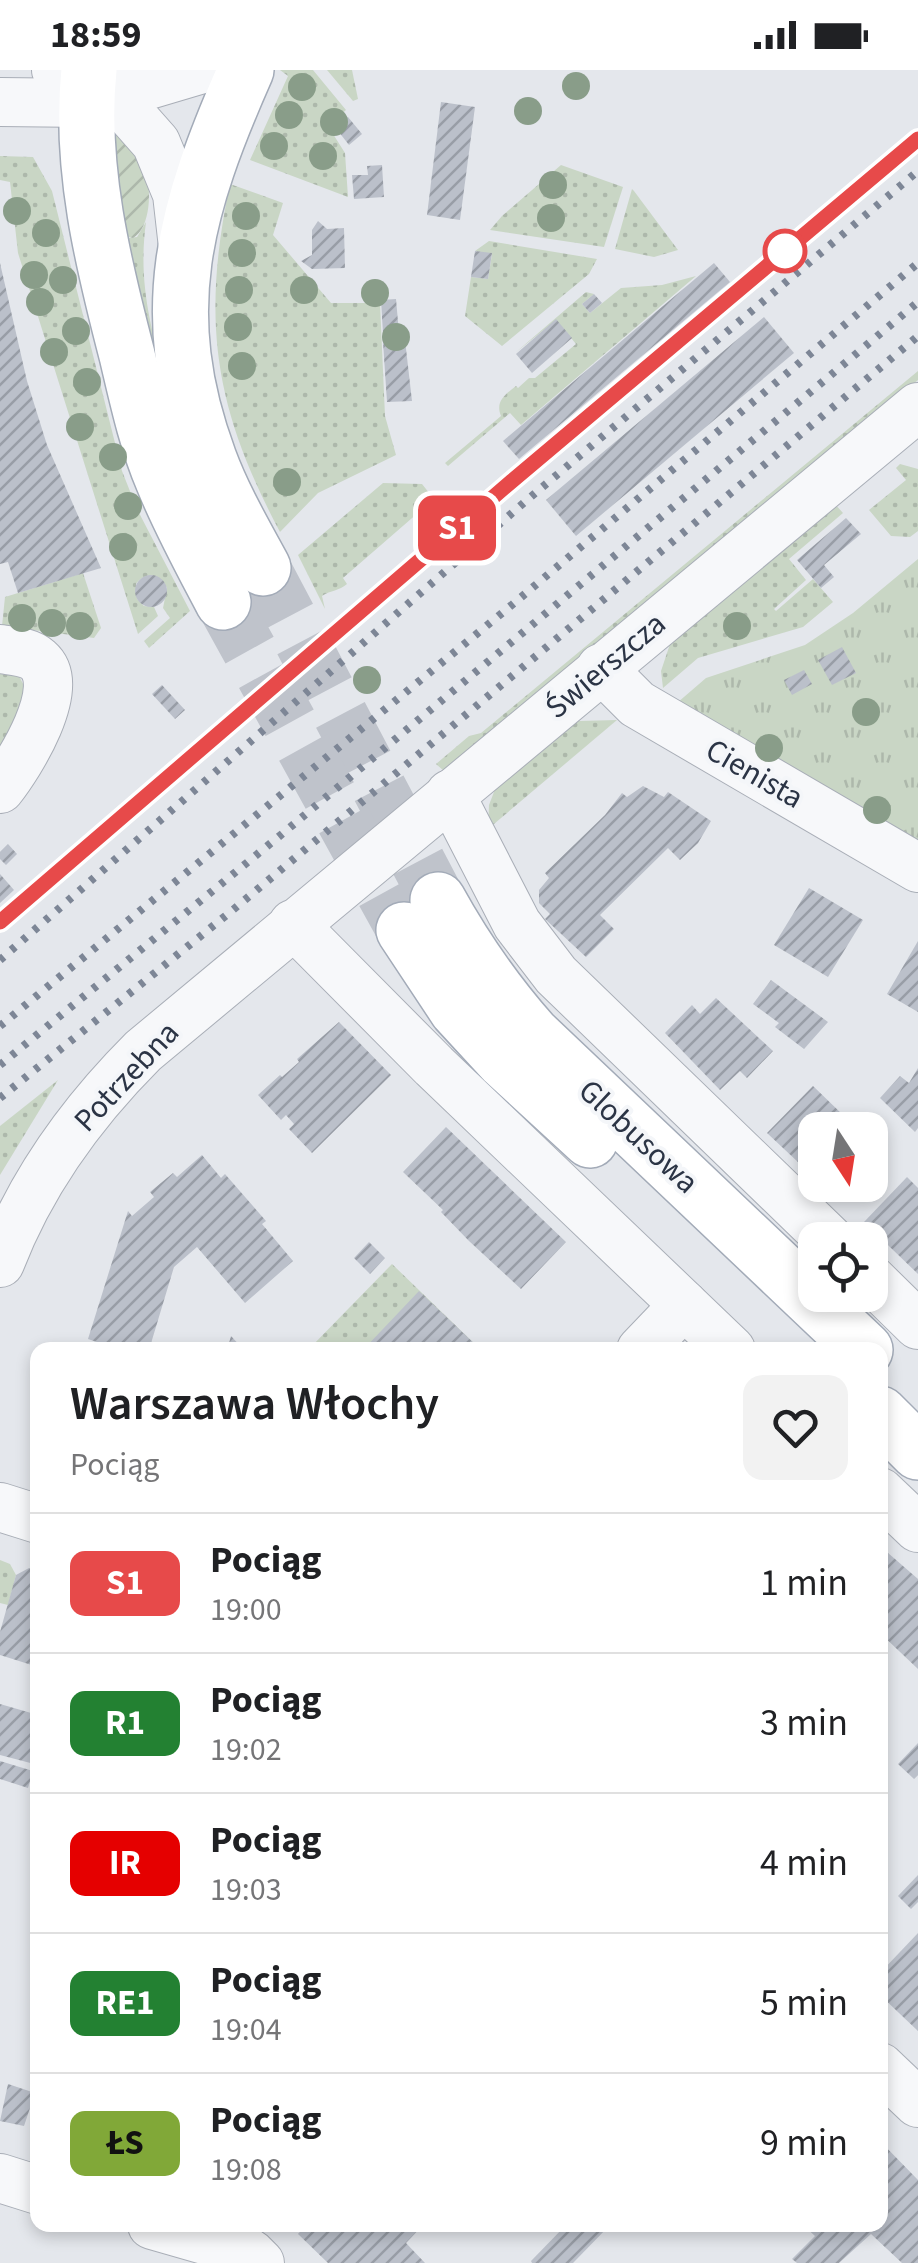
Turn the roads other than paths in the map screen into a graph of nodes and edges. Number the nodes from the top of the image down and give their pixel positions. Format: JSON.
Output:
{"nodes":[{"id":1,"x":199,"y":70,"type":"edge"},
{"id":2,"x":246,"y":70,"type":"edge"},
{"id":3,"x":88,"y":83,"type":"edge"},
{"id":4,"x":0,"y":102,"type":"edge"},
{"id":5,"x":183,"y":250,"type":"junction"},
{"id":6,"x":918,"y":407,"type":"edge"},
{"id":7,"x":20,"y":655,"type":"edge"},
{"id":8,"x":601,"y":668,"type":"junction"},
{"id":9,"x":0,"y":789,"type":"edge"},
{"id":10,"x":450,"y":794,"type":"junction"},
{"id":11,"x":918,"y":868,"type":"edge"},
{"id":12,"x":293,"y":924,"type":"junction"},
{"id":13,"x":811,"y":1222,"type":"edge"},
{"id":14,"x":0,"y":1263,"type":"edge"},
{"id":15,"x":888,"y":1295,"type":"edge"},
{"id":16,"x":684,"y":1305,"type":"junction"},
{"id":17,"x":918,"y":1324,"type":"edge"},
{"id":18,"x":649,"y":1342,"type":"edge"},
{"id":19,"x":723,"y":1342,"type":"edge"},
{"id":20,"x":807,"y":1342,"type":"edge"},
{"id":21,"x":857,"y":1342,"type":"edge"},
{"id":22,"x":888,"y":1372,"type":"edge"},
{"id":23,"x":918,"y":1400,"type":"edge"},
{"id":24,"x":888,"y":1422,"type":"edge"},
{"id":25,"x":918,"y":1452,"type":"edge"},
{"id":26,"x":888,"y":1500,"type":"edge"},
{"id":27,"x":0,"y":1507,"type":"edge"},
{"id":28,"x":30,"y":1516,"type":"edge"},
{"id":29,"x":918,"y":1528,"type":"edge"},
{"id":30,"x":888,"y":2075,"type":"edge"},
{"id":31,"x":918,"y":2103,"type":"edge"},
{"id":32,"x":0,"y":2178,"type":"edge"},
{"id":33,"x":30,"y":2187,"type":"edge"},
{"id":34,"x":175,"y":2232,"type":"edge"},
{"id":35,"x":211,"y":2243,"type":"edge"},
{"id":36,"x":260,"y":2263,"type":"edge"}],
"edges":[{"from":1,"to":3,"type":"street"},
{"from":2,"to":5,"type":"main road"},
{"from":3,"to":4,"type":"street"},
{"from":3,"to":5,"type":"street"},
{"from":3,"to":5,"type":"main road"},
{"from":6,"to":8,"type":"street","name":"Świerszcza"},
{"from":7,"to":9,"type":"street"},
{"from":8,"to":10,"type":"street","name":"Świerszcza"},
{"from":8,"to":11,"type":"street","name":"Cienista"},
{"from":10,"to":12,"type":"street","name":"Świerszcza"},
{"from":10,"to":13,"type":"street"},
{"from":12,"to":14,"type":"street","name":"Potrzebna"},
{"from":12,"to":16,"type":"street"},
{"from":15,"to":17,"type":"street"},
{"from":16,"to":18,"type":"street"},
{"from":16,"to":19,"type":"street"},
{"from":20,"to":21,"type":"main road","name":"Globusowa"},
{"from":22,"to":23,"type":"main road"},
{"from":24,"to":25,"type":"main road"},
{"from":26,"to":29,"type":"street"},
{"from":27,"to":28,"type":"street"},
{"from":30,"to":31,"type":"street"},
{"from":32,"to":33,"type":"street"},
{"from":34,"to":35,"type":"street"},
{"from":35,"to":36,"type":"street"}]}
